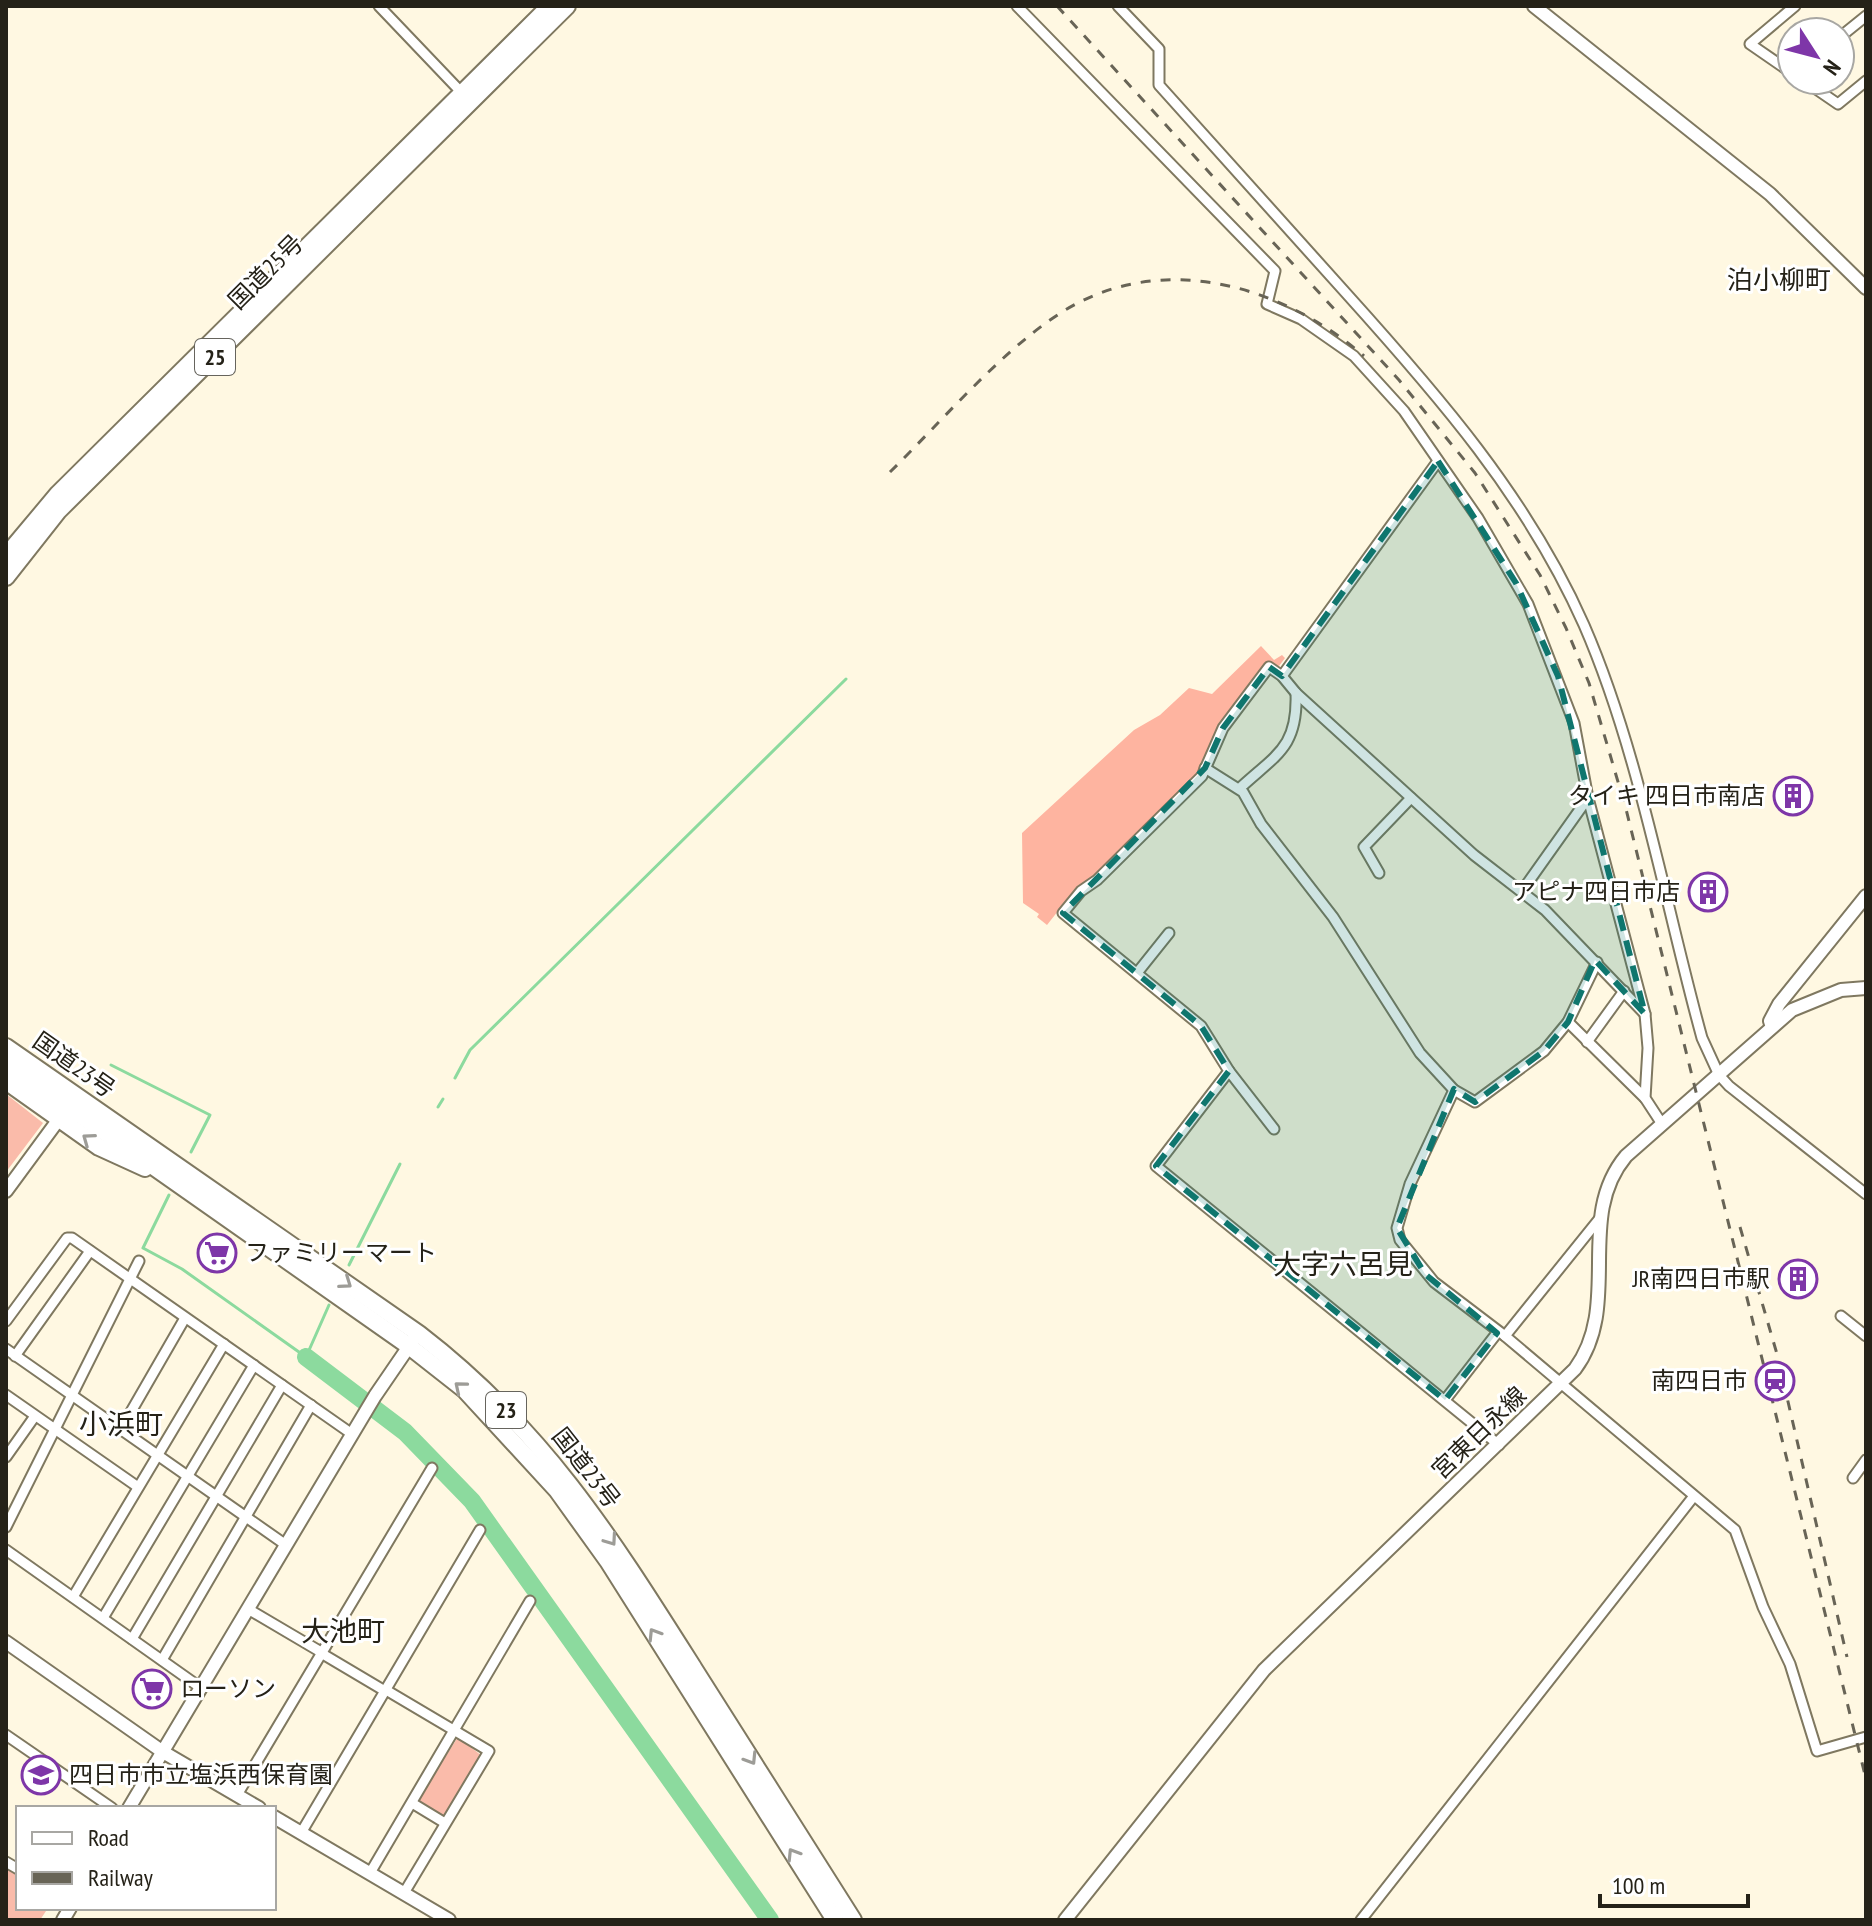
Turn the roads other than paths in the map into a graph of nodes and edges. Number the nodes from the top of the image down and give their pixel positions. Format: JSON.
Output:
{"nodes":[{"id":1,"x":379,"y":6,"type":"edge"},
{"id":2,"x":550,"y":6,"type":"edge"},
{"id":3,"x":567,"y":6,"type":"edge"},
{"id":4,"x":1017,"y":6,"type":"edge"},
{"id":5,"x":1118,"y":6,"type":"edge"},
{"id":6,"x":1534,"y":6,"type":"edge"},
{"id":7,"x":1776,"y":22,"type":"edge"},
{"id":8,"x":1776,"y":62,"type":"edge"},
{"id":9,"x":462,"y":93,"type":"junction"},
{"id":10,"x":1826,"y":96,"type":"edge"},
{"id":11,"x":1848,"y":96,"type":"edge"},
{"id":12,"x":1866,"y":288,"type":"edge"},
{"id":13,"x":1438,"y":461,"type":"junction"},
{"id":14,"x":6,"y":556,"type":"edge"},
{"id":15,"x":6,"y":577,"type":"edge"},
{"id":16,"x":1282,"y":676,"type":"junction"},
{"id":17,"x":1296,"y":693,"type":"junction"},
{"id":18,"x":1205,"y":768,"type":"junction"},
{"id":19,"x":1240,"y":788,"type":"junction"},
{"id":20,"x":1411,"y":798,"type":"junction"},
{"id":21,"x":1588,"y":798,"type":"junction"},
{"id":22,"x":1379,"y":873,"type":"dead end"},
{"id":23,"x":1522,"y":891,"type":"junction"},
{"id":24,"x":1866,"y":896,"type":"edge"},
{"id":25,"x":1169,"y":933,"type":"dead end"},
{"id":26,"x":1597,"y":962,"type":"junction"},
{"id":27,"x":1137,"y":973,"type":"junction"},
{"id":28,"x":1866,"y":988,"type":"edge"},
{"id":29,"x":1624,"y":991,"type":"junction"},
{"id":30,"x":1645,"y":1014,"type":"junction"},
{"id":31,"x":1568,"y":1022,"type":"junction"},
{"id":32,"x":1772,"y":1027,"type":"junction"},
{"id":33,"x":6,"y":1034,"type":"edge"},
{"id":34,"x":1587,"y":1042,"type":"junction"},
{"id":35,"x":6,"y":1047,"type":"edge"},
{"id":36,"x":6,"y":1063,"type":"edge"},
{"id":37,"x":1229,"y":1071,"type":"junction"},
{"id":38,"x":1719,"y":1075,"type":"junction"},
{"id":39,"x":6,"y":1081,"type":"edge"},
{"id":40,"x":1454,"y":1090,"type":"junction"},
{"id":41,"x":1645,"y":1098,"type":"junction"},
{"id":42,"x":59,"y":1119,"type":"junction"},
{"id":43,"x":1662,"y":1124,"type":"junction"},
{"id":44,"x":1274,"y":1129,"type":"dead end"},
{"id":45,"x":186,"y":1180,"type":"junction"},
{"id":46,"x":7,"y":1188,"type":"edge"},
{"id":47,"x":1866,"y":1194,"type":"edge"},
{"id":48,"x":1600,"y":1218,"type":"junction"},
{"id":49,"x":90,"y":1251,"type":"junction"},
{"id":50,"x":139,"y":1261,"type":"dead end"},
{"id":51,"x":130,"y":1279,"type":"junction"},
{"id":52,"x":1841,"y":1316,"type":"dead end"},
{"id":53,"x":185,"y":1318,"type":"junction"},
{"id":54,"x":6,"y":1321,"type":"edge"},
{"id":55,"x":1501,"y":1335,"type":"junction"},
{"id":56,"x":1866,"y":1336,"type":"edge"},
{"id":57,"x":414,"y":1340,"type":"junction"},
{"id":58,"x":224,"y":1344,"type":"junction"},
{"id":59,"x":6,"y":1349,"type":"edge"},
{"id":60,"x":15,"y":1356,"type":"junction"},
{"id":61,"x":254,"y":1365,"type":"junction"},
{"id":62,"x":282,"y":1385,"type":"junction"},
{"id":63,"x":1560,"y":1385,"type":"junction"},
{"id":64,"x":6,"y":1395,"type":"edge"},
{"id":65,"x":72,"y":1395,"type":"junction"},
{"id":66,"x":1445,"y":1400,"type":"junction"},
{"id":67,"x":311,"y":1405,"type":"junction"},
{"id":68,"x":35,"y":1416,"type":"junction"},
{"id":69,"x":121,"y":1429,"type":"junction"},
{"id":70,"x":55,"y":1430,"type":"junction"},
{"id":71,"x":352,"y":1434,"type":"junction"},
{"id":72,"x":1499,"y":1445,"type":"junction"},
{"id":73,"x":157,"y":1455,"type":"junction"},
{"id":74,"x":6,"y":1457,"type":"edge"},
{"id":75,"x":1866,"y":1460,"type":"edge"},
{"id":76,"x":432,"y":1468,"type":"dead end"},
{"id":77,"x":187,"y":1477,"type":"junction"},
{"id":78,"x":1853,"y":1478,"type":"dead end"},
{"id":79,"x":138,"y":1487,"type":"junction"},
{"id":80,"x":1694,"y":1496,"type":"junction"},
{"id":81,"x":216,"y":1497,"type":"junction"},
{"id":82,"x":245,"y":1517,"type":"junction"},
{"id":83,"x":6,"y":1527,"type":"edge"},
{"id":84,"x":480,"y":1530,"type":"dead end"},
{"id":85,"x":286,"y":1545,"type":"junction"},
{"id":86,"x":6,"y":1550,"type":"edge"},
{"id":87,"x":73,"y":1597,"type":"junction"},
{"id":88,"x":530,"y":1601,"type":"dead end"},
{"id":89,"x":248,"y":1609,"type":"junction"},
{"id":90,"x":103,"y":1618,"type":"junction"},
{"id":91,"x":132,"y":1639,"type":"junction"},
{"id":92,"x":6,"y":1642,"type":"edge"},
{"id":93,"x":321,"y":1653,"type":"junction"},
{"id":94,"x":162,"y":1660,"type":"junction"},
{"id":95,"x":201,"y":1688,"type":"junction"},
{"id":96,"x":385,"y":1691,"type":"junction"},
{"id":97,"x":454,"y":1730,"type":"junction"},
{"id":98,"x":6,"y":1735,"type":"edge"},
{"id":99,"x":1866,"y":1737,"type":"edge"},
{"id":100,"x":163,"y":1752,"type":"junction"},
{"id":101,"x":237,"y":1795,"type":"junction"},
{"id":102,"x":412,"y":1803,"type":"junction"},
{"id":103,"x":109,"y":1806,"type":"edge"},
{"id":104,"x":130,"y":1806,"type":"edge"},
{"id":105,"x":256,"y":1806,"type":"edge"},
{"id":106,"x":276,"y":1818,"type":"edge"},
{"id":107,"x":445,"y":1823,"type":"junction"},
{"id":108,"x":301,"y":1833,"type":"junction"},
{"id":109,"x":370,"y":1873,"type":"junction"},
{"id":110,"x":404,"y":1893,"type":"junction"},
{"id":111,"x":449,"y":1920,"type":"edge"},
{"id":112,"x":835,"y":1920,"type":"edge"},
{"id":113,"x":853,"y":1920,"type":"edge"},
{"id":114,"x":1065,"y":1920,"type":"edge"},
{"id":115,"x":1361,"y":1920,"type":"edge"}],
"edges":[{"from":1,"to":9,"type":"street"},
{"from":2,"to":9,"type":"highway","name":"国道25号","number":"25"},
{"from":3,"to":15,"type":"highway","name":"国道25号","number":"25"},
{"from":4,"to":13,"type":"street"},
{"from":5,"to":38,"type":"street"},
{"from":6,"to":12,"type":"street"},
{"from":7,"to":8,"type":"street"},
{"from":9,"to":14,"type":"highway","name":"国道25号","number":"25"},
{"from":10,"to":11,"type":"street"},
{"from":13,"to":16,"type":"street"},
{"from":13,"to":21,"type":"street"},
{"from":16,"to":17,"type":"street"},
{"from":16,"to":18,"type":"street"},
{"from":17,"to":19,"type":"street"},
{"from":17,"to":20,"type":"street"},
{"from":18,"to":19,"type":"street"},
{"from":18,"to":27,"type":"street"},
{"from":19,"to":40,"type":"street"},
{"from":20,"to":22,"type":"street"},
{"from":20,"to":23,"type":"street"},
{"from":21,"to":23,"type":"street"},
{"from":21,"to":30,"type":"street"},
{"from":23,"to":26,"type":"street"},
{"from":24,"to":32,"type":"street"},
{"from":25,"to":27,"type":"street"},
{"from":26,"to":29,"type":"street"},
{"from":26,"to":31,"type":"street"},
{"from":27,"to":37,"type":"street"},
{"from":28,"to":32,"type":"street","name":"宮東日永線"},
{"from":29,"to":30,"type":"street"},
{"from":29,"to":34,"type":"street"},
{"from":30,"to":41,"type":"street"},
{"from":31,"to":34,"type":"street"},
{"from":31,"to":40,"type":"street"},
{"from":32,"to":38,"type":"street","name":"宮東日永線"},
{"from":33,"to":45,"type":"highway"},
{"from":34,"to":41,"type":"street"},
{"from":35,"to":45,"type":"highway","name":"国道23号","number":"23"},
{"from":36,"to":45,"type":"highway","name":"国道23号","number":"23"},
{"from":37,"to":44,"type":"street"},
{"from":37,"to":66,"type":"street"},
{"from":38,"to":43,"type":"street","name":"宮東日永線"},
{"from":38,"to":47,"type":"street"},
{"from":39,"to":42,"type":"highway"},
{"from":40,"to":55,"type":"street"},
{"from":41,"to":43,"type":"street"},
{"from":45,"to":42,"type":"highway","one_way":true},
{"from":42,"to":46,"type":"street"},
{"from":43,"to":48,"type":"street","name":"宮東日永線"},
{"from":45,"to":57,"type":"highway","name":"国道23号","number":"23"},
{"from":48,"to":55,"type":"street"},
{"from":48,"to":63,"type":"street","name":"宮東日永線"},
{"from":49,"to":51,"type":"street"},
{"from":49,"to":54,"type":"street"},
{"from":49,"to":60,"type":"street"},
{"from":50,"to":51,"type":"street"},
{"from":51,"to":53,"type":"street"},
{"from":51,"to":65,"type":"street"},
{"from":52,"to":56,"type":"street"},
{"from":53,"to":58,"type":"street"},
{"from":53,"to":69,"type":"street"},
{"from":55,"to":63,"type":"street"},
{"from":55,"to":66,"type":"street"},
{"from":57,"to":71,"type":"street"},
{"from":112,"to":57,"type":"highway","name":"国道23号","number":"23","one_way":true},
{"from":57,"to":113,"type":"highway","name":"国道23号","number":"23","one_way":true},
{"from":58,"to":61,"type":"street"},
{"from":58,"to":73,"type":"street"},
{"from":59,"to":60,"type":"street"},
{"from":60,"to":65,"type":"street"},
{"from":61,"to":62,"type":"street"},
{"from":61,"to":77,"type":"street"},
{"from":62,"to":67,"type":"street"},
{"from":62,"to":81,"type":"street"},
{"from":63,"to":72,"type":"street","name":"宮東日永線"},
{"from":63,"to":80,"type":"street"},
{"from":64,"to":68,"type":"street"},
{"from":65,"to":69,"type":"street"},
{"from":65,"to":70,"type":"street"},
{"from":66,"to":72,"type":"street"},
{"from":67,"to":71,"type":"street"},
{"from":67,"to":82,"type":"street"},
{"from":68,"to":70,"type":"street"},
{"from":68,"to":74,"type":"street"},
{"from":69,"to":73,"type":"street"},
{"from":70,"to":79,"type":"street"},
{"from":70,"to":83,"type":"street"},
{"from":71,"to":85,"type":"street"},
{"from":72,"to":114,"type":"street","name":"宮東日永線"},
{"from":73,"to":77,"type":"street"},
{"from":73,"to":79,"type":"street"},
{"from":75,"to":78,"type":"street"},
{"from":76,"to":93,"type":"street"},
{"from":77,"to":81,"type":"street"},
{"from":77,"to":90,"type":"street"},
{"from":79,"to":87,"type":"street"},
{"from":80,"to":99,"type":"street"},
{"from":80,"to":115,"type":"street"},
{"from":81,"to":82,"type":"street"},
{"from":81,"to":91,"type":"street"},
{"from":82,"to":85,"type":"street"},
{"from":82,"to":94,"type":"street"},
{"from":84,"to":96,"type":"street"},
{"from":85,"to":89,"type":"street"},
{"from":86,"to":87,"type":"street"},
{"from":87,"to":90,"type":"street"},
{"from":88,"to":97,"type":"street"},
{"from":89,"to":93,"type":"street"},
{"from":89,"to":95,"type":"street"},
{"from":90,"to":91,"type":"street"},
{"from":91,"to":94,"type":"street"},
{"from":92,"to":100,"type":"street"},
{"from":93,"to":96,"type":"street"},
{"from":93,"to":101,"type":"street"},
{"from":94,"to":95,"type":"street"},
{"from":95,"to":100,"type":"street"},
{"from":96,"to":97,"type":"street"},
{"from":96,"to":108,"type":"street"},
{"from":97,"to":102,"type":"street"},
{"from":97,"to":107,"type":"street"},
{"from":98,"to":103,"type":"street"},
{"from":100,"to":101,"type":"street"},
{"from":100,"to":104,"type":"street"},
{"from":101,"to":105,"type":"street"},
{"from":102,"to":107,"type":"street"},
{"from":102,"to":109,"type":"street"},
{"from":106,"to":108,"type":"street"},
{"from":107,"to":110,"type":"street"},
{"from":108,"to":109,"type":"street"},
{"from":109,"to":110,"type":"street"},
{"from":110,"to":111,"type":"street"}]}
